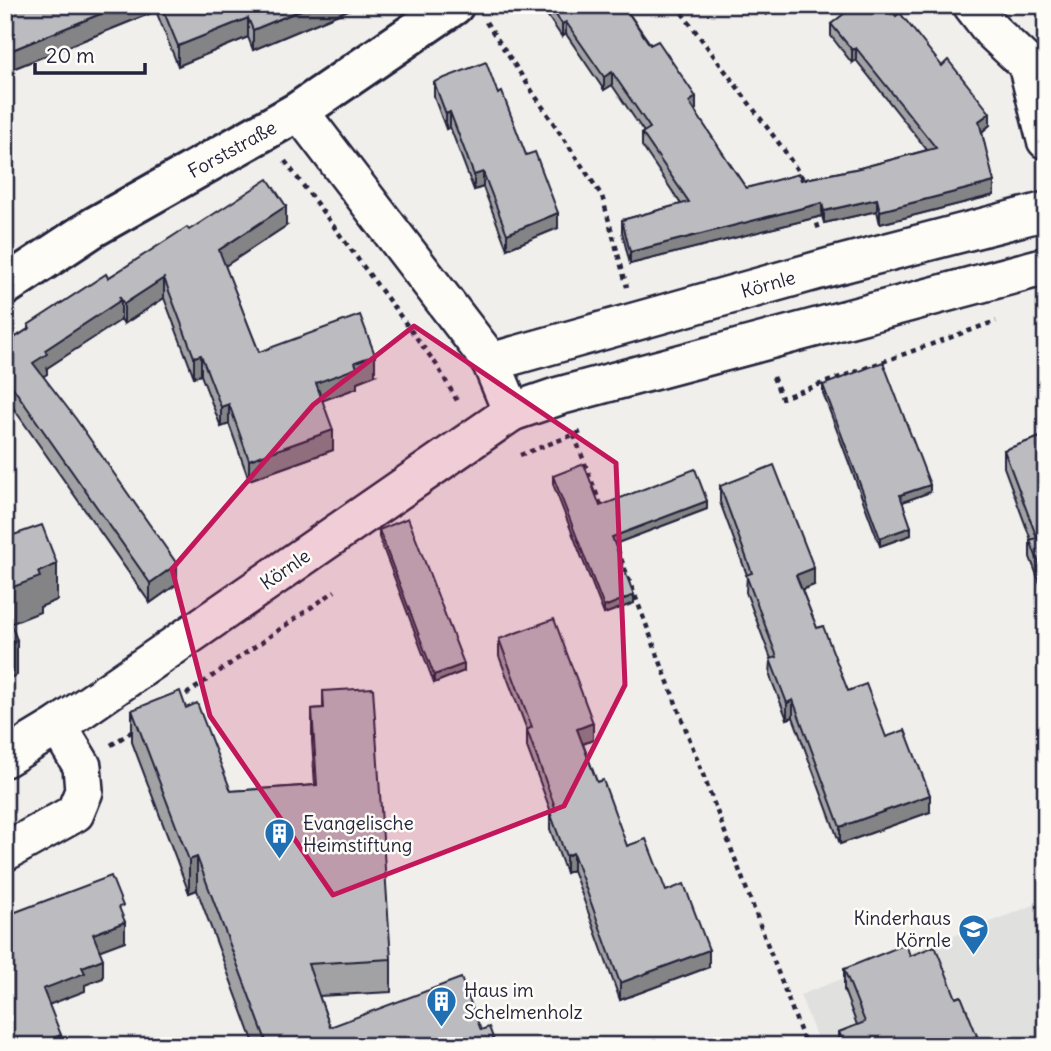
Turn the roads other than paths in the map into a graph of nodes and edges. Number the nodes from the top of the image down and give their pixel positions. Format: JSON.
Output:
{"nodes":[{"id":1,"x":972,"y":5,"type":"edge"},
{"id":2,"x":468,"y":11,"type":"edge"},
{"id":3,"x":1036,"y":55,"type":"edge"},
{"id":4,"x":299,"y":111,"type":"junction"},
{"id":5,"x":1046,"y":140,"type":"edge"},
{"id":6,"x":1046,"y":211,"type":"edge"},
{"id":7,"x":1046,"y":266,"type":"edge"},
{"id":8,"x":5,"y":286,"type":"edge"},
{"id":9,"x":491,"y":362,"type":"junction"},
{"id":10,"x":512,"y":412,"type":"junction"},
{"id":11,"x":58,"y":726,"type":"junction"},
{"id":12,"x":5,"y":758,"type":"edge"},
{"id":13,"x":5,"y":852,"type":"edge"}],
"edges":[{"from":1,"to":3,"type":"street"},
{"from":2,"to":4,"type":"street","name":"Forststraße"},
{"from":3,"to":5,"type":"street"},
{"from":4,"to":8,"type":"street","name":"Forststraße"},
{"from":4,"to":9,"type":"street"},
{"from":6,"to":9,"type":"street","name":"Körnle"},
{"from":7,"to":10,"type":"street","name":"Körnle"},
{"from":9,"to":10,"type":"street"},
{"from":10,"to":11,"type":"street","name":"Körnle"},
{"from":11,"to":12,"type":"street","name":"Körnle"},
{"from":11,"to":13,"type":"street"}]}
